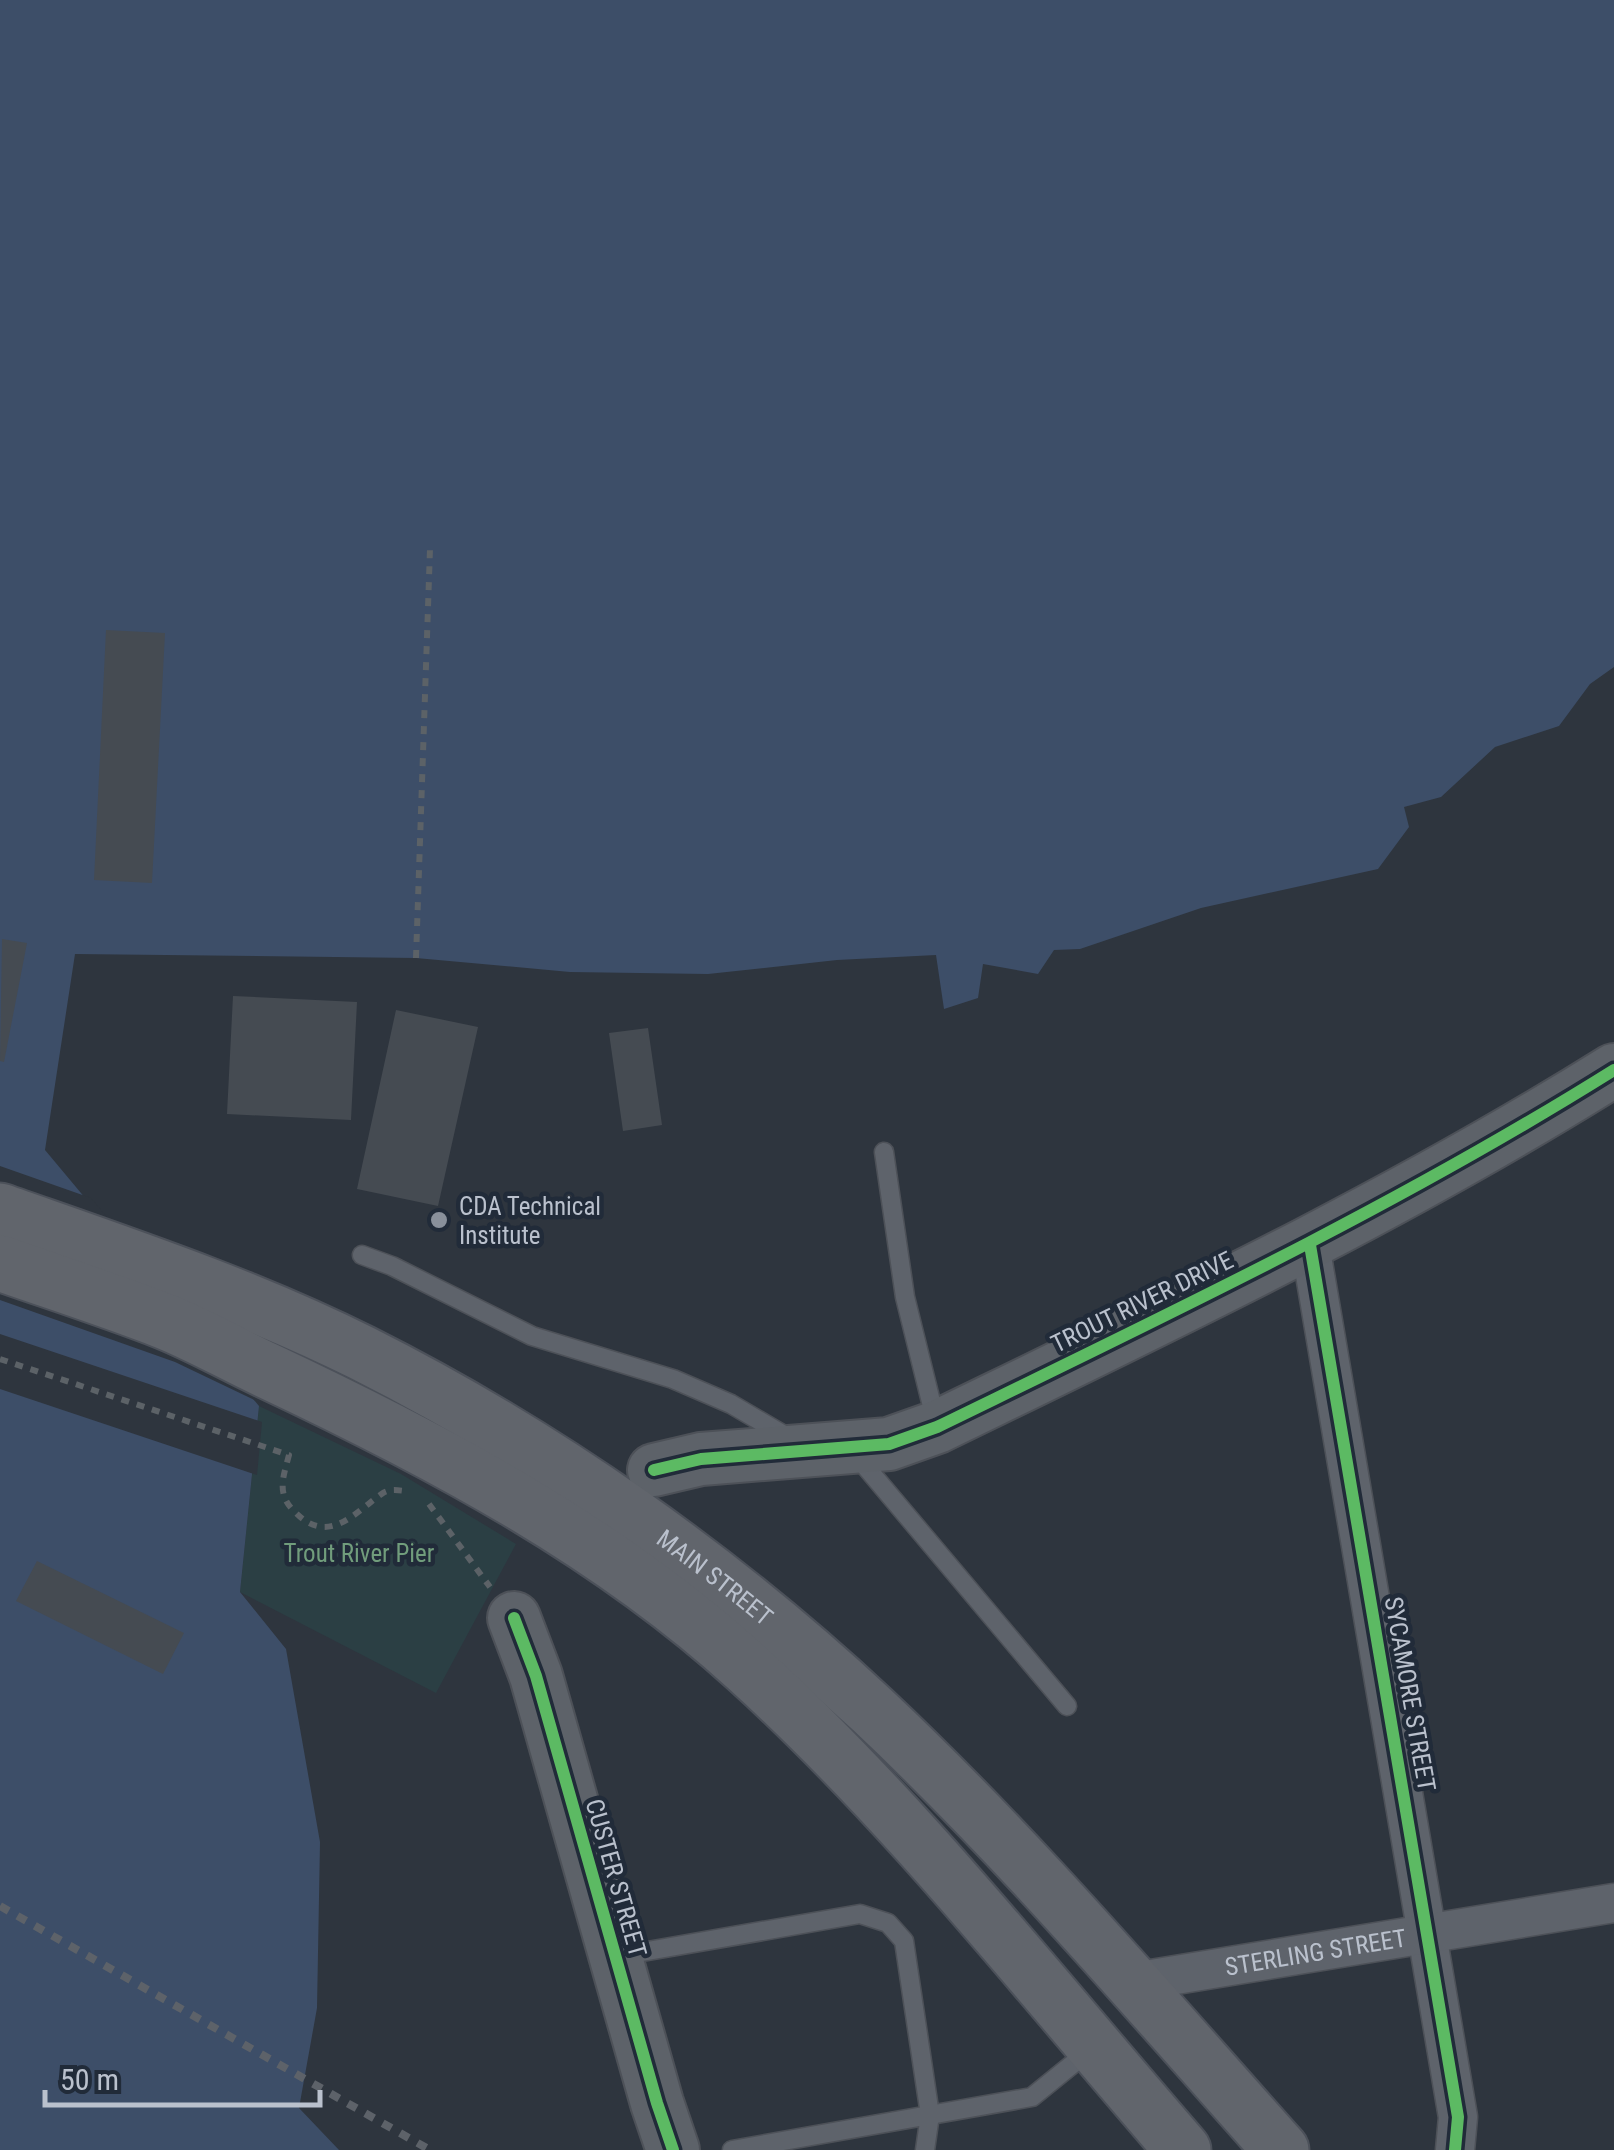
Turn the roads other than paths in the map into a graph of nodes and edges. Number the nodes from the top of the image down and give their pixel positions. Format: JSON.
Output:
{"nodes":[{"id":1,"x":1614,"y":1070,"type":"edge"},
{"id":2,"x":884,"y":1152,"type":"dead end"},
{"id":3,"x":0,"y":1210,"type":"edge"},
{"id":4,"x":1310,"y":1245,"type":"junction"},
{"id":5,"x":362,"y":1255,"type":"dead end"},
{"id":6,"x":0,"y":1262,"type":"edge"},
{"id":7,"x":937,"y":1428,"type":"junction"},
{"id":8,"x":828,"y":1448,"type":"junction"},
{"id":9,"x":654,"y":1470,"type":"dead end"},
{"id":10,"x":684,"y":1584,"type":"junction"},
{"id":11,"x":514,"y":1618,"type":"road end"},
{"id":12,"x":1067,"y":1706,"type":"dead end"},
{"id":13,"x":1614,"y":1903,"type":"edge"},
{"id":14,"x":1429,"y":1934,"type":"junction"},
{"id":15,"x":614,"y":1957,"type":"junction"},
{"id":16,"x":1133,"y":1982,"type":"junction"},
{"id":17,"x":1094,"y":2047,"type":"junction"},
{"id":18,"x":930,"y":2115,"type":"junction"},
{"id":19,"x":673,"y":2150,"type":"edge"},
{"id":20,"x":732,"y":2150,"type":"edge"},
{"id":21,"x":924,"y":2150,"type":"edge"},
{"id":22,"x":1184,"y":2150,"type":"edge"},
{"id":23,"x":1281,"y":2150,"type":"edge"},
{"id":24,"x":1455,"y":2150,"type":"edge"}],
"edges":[{"from":1,"to":4,"type":"street","name":"TROUT RIVER DRIVE"},
{"from":2,"to":7,"type":"lane"},
{"from":3,"to":10,"type":"main road","name":"MAIN STREET"},
{"from":4,"to":7,"type":"street","name":"TROUT RIVER DRIVE"},
{"from":4,"to":14,"type":"street","name":"SYCAMORE STREET"},
{"from":5,"to":8,"type":"lane"},
{"from":6,"to":10,"type":"main road","name":"MAIN STREET"},
{"from":7,"to":8,"type":"street","name":"TROUT RIVER DRIVE"},
{"from":8,"to":9,"type":"street","name":"TROUT RIVER DRIVE"},
{"from":8,"to":12,"type":"lane"},
{"from":10,"to":16,"type":"main road","name":"MAIN STREET"},
{"from":10,"to":17,"type":"main road","name":"MAIN STREET"},
{"from":11,"to":15,"type":"street","name":"CUSTER STREET"},
{"from":13,"to":14,"type":"street","name":"STERLING STREET"},
{"from":14,"to":16,"type":"street","name":"STERLING STREET"},
{"from":14,"to":24,"type":"street","name":"SYCAMORE STREET"},
{"from":15,"to":18,"type":"lane"},
{"from":15,"to":19,"type":"street","name":"CUSTER STREET"},
{"from":16,"to":23,"type":"main road","name":"MAIN STREET"},
{"from":17,"to":18,"type":"lane"},
{"from":17,"to":22,"type":"main road","name":"MAIN STREET"},
{"from":18,"to":20,"type":"lane"},
{"from":18,"to":21,"type":"lane"}]}
